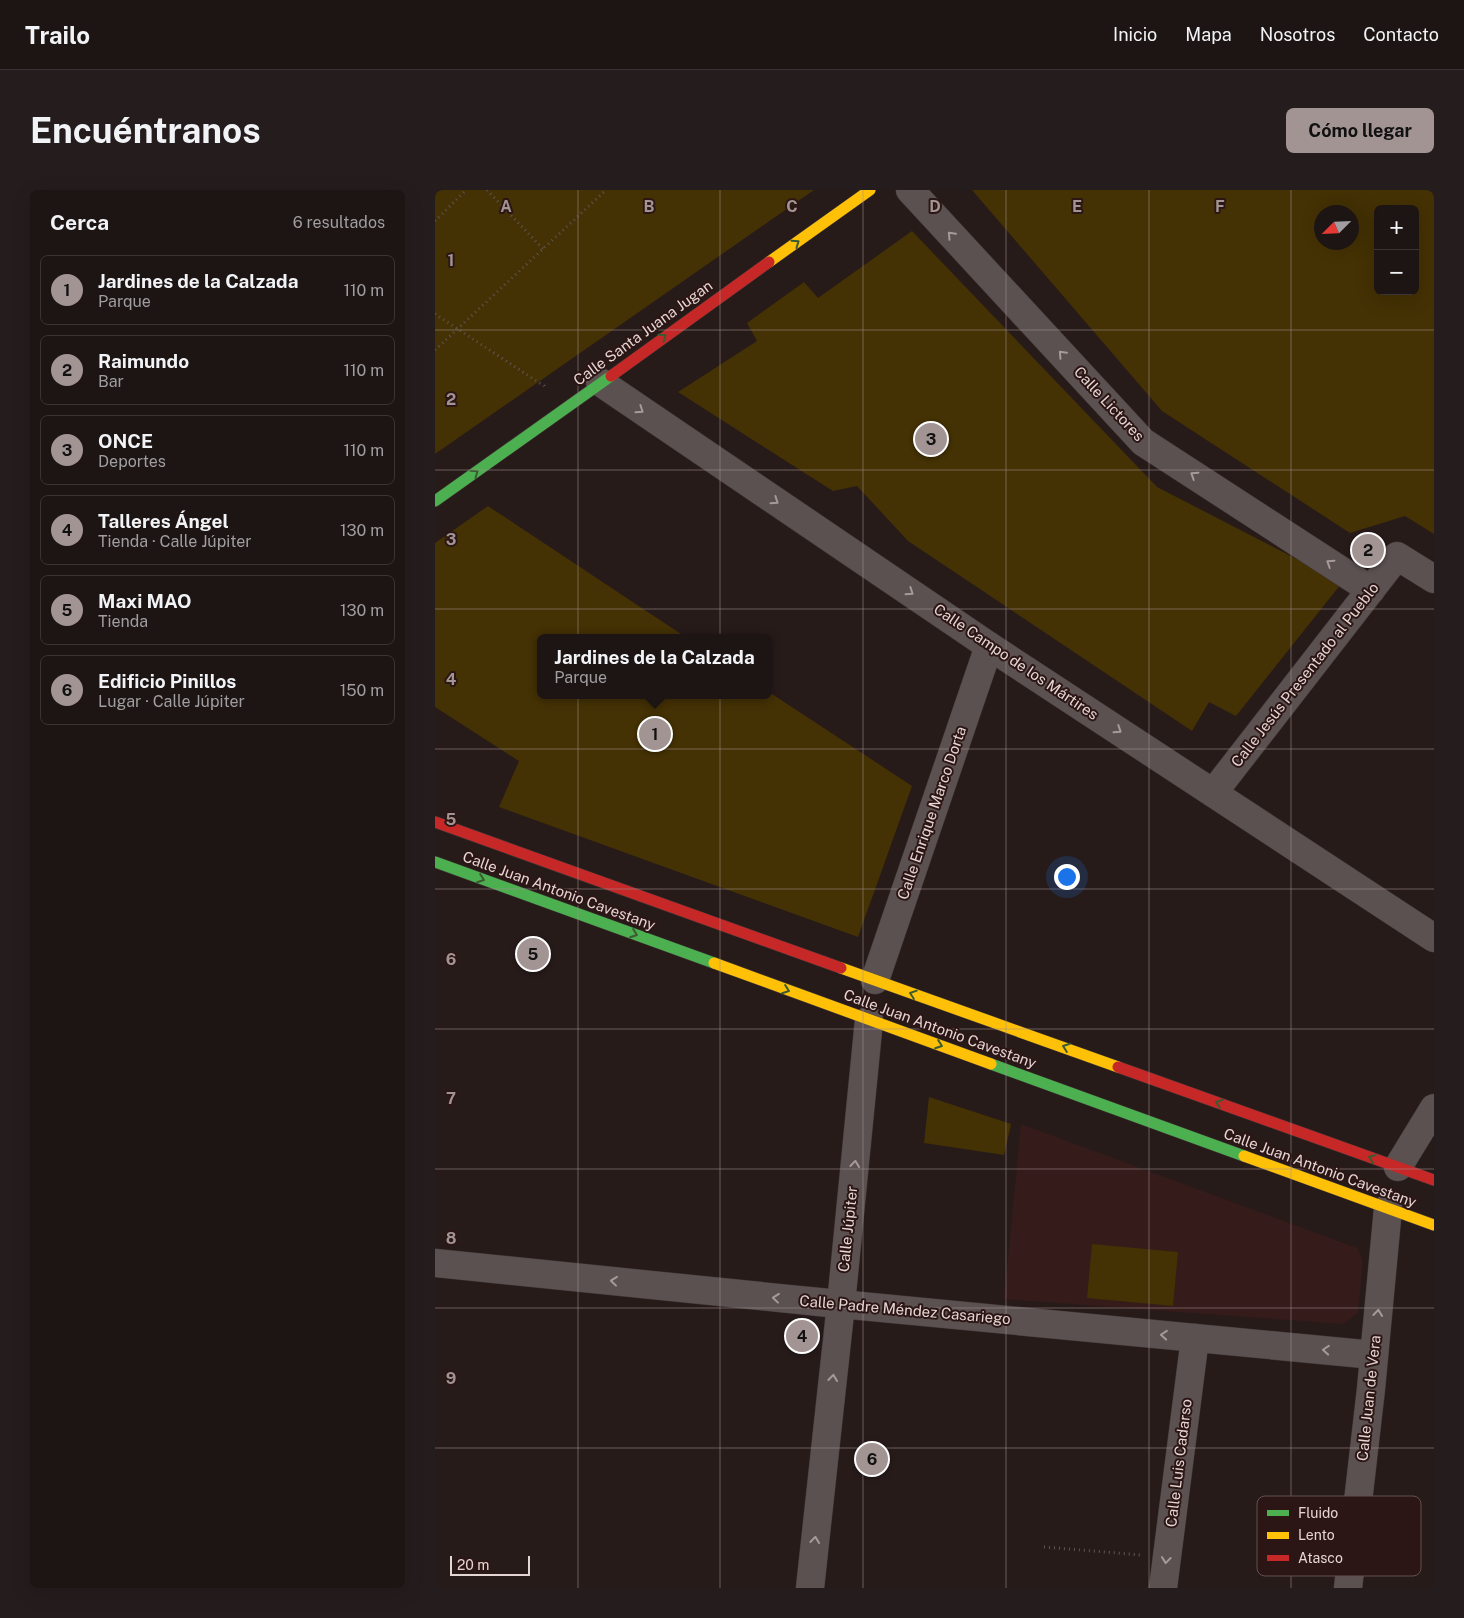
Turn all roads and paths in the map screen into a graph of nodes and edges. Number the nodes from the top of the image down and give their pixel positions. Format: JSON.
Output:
{"nodes":[{"id":1,"x":466,"y":190,"type":"edge"},
{"id":2,"x":487,"y":190,"type":"edge"},
{"id":3,"x":606,"y":190,"type":"edge"},
{"id":4,"x":869,"y":190,"type":"edge"},
{"id":5,"x":909,"y":190,"type":"edge"},
{"id":6,"x":435,"y":221,"type":"edge"},
{"id":7,"x":543,"y":248,"type":"junction"},
{"id":8,"x":435,"y":314,"type":"edge"},
{"id":9,"x":458,"y":329,"type":"junction"},
{"id":10,"x":435,"y":350,"type":"edge"},
{"id":11,"x":600,"y":382,"type":"junction"},
{"id":12,"x":546,"y":393,"type":"dead end"},
{"id":13,"x":435,"y":501,"type":"edge"},
{"id":14,"x":1434,"y":579,"type":"edge"},
{"id":15,"x":1371,"y":590,"type":"junction"},
{"id":16,"x":989,"y":646,"type":"junction"},
{"id":17,"x":1213,"y":793,"type":"junction"},
{"id":18,"x":435,"y":822,"type":"edge"},
{"id":19,"x":435,"y":862,"type":"edge"},
{"id":20,"x":1434,"y":938,"type":"edge"},
{"id":21,"x":875,"y":980,"type":"junction"},
{"id":22,"x":869,"y":1020,"type":"junction"},
{"id":23,"x":1434,"y":1108,"type":"edge"},
{"id":24,"x":1398,"y":1168,"type":"junction"},
{"id":25,"x":1434,"y":1180,"type":"edge"},
{"id":26,"x":1389,"y":1208,"type":"junction"},
{"id":27,"x":1434,"y":1225,"type":"edge"},
{"id":28,"x":435,"y":1263,"type":"edge"},
{"id":29,"x":841,"y":1304,"type":"junction"},
{"id":30,"x":1195,"y":1338,"type":"junction"},
{"id":31,"x":1374,"y":1355,"type":"junction"},
{"id":32,"x":1358,"y":1496,"type":"edge"},
{"id":33,"x":1044,"y":1547,"type":"dead end"},
{"id":34,"x":1148,"y":1556,"type":"dead end"},
{"id":35,"x":810,"y":1588,"type":"edge"},
{"id":36,"x":1163,"y":1588,"type":"edge"}],
"edges":[{"from":1,"to":6,"type":"path"},
{"from":2,"to":7,"type":"path"},
{"from":3,"to":7,"type":"path"},
{"from":11,"to":4,"type":"main road","name":"Calle Santa Juana Jugan","one_way":true},
{"from":15,"to":5,"type":"street","name":"Calle Lictores","one_way":true},
{"from":7,"to":9,"type":"path"},
{"from":8,"to":9,"type":"path"},
{"from":9,"to":10,"type":"path"},
{"from":9,"to":12,"type":"path"},
{"from":13,"to":11,"type":"main road","name":"Calle Santa Juana Jugan","one_way":true},
{"from":11,"to":16,"type":"street","name":"Calle Campo de los Mártires","one_way":true},
{"from":14,"to":15,"type":"street","name":"Calle Jesús Presentado al Pueblo"},
{"from":15,"to":17,"type":"street","name":"Calle Jesús Presentado al Pueblo"},
{"from":16,"to":17,"type":"street","name":"Calle Campo de los Mártires","one_way":true},
{"from":16,"to":21,"type":"street","name":"Calle Enrique Marco Dorta"},
{"from":17,"to":20,"type":"street","name":"Calle Campo de los Mártires"},
{"from":18,"to":21,"type":"main road","name":"Calle Juan Antonio Cavestany"},
{"from":19,"to":22,"type":"main road","name":"Calle Juan Antonio Cavestany","one_way":true},
{"from":24,"to":21,"type":"main road","name":"Calle Juan Antonio Cavestany","one_way":true},
{"from":22,"to":26,"type":"main road","name":"Calle Juan Antonio Cavestany","one_way":true},
{"from":29,"to":22,"type":"street","name":"Calle Júpiter","one_way":true},
{"from":23,"to":24,"type":"street"},
{"from":24,"to":25,"type":"main road","name":"Calle Juan Antonio Cavestany"},
{"from":26,"to":27,"type":"main road","name":"Calle Juan Antonio Cavestany"},
{"from":31,"to":26,"type":"street","name":"Calle Juan de Vera","one_way":true},
{"from":29,"to":28,"type":"street","name":"Calle Padre Méndez Casariego","one_way":true},
{"from":30,"to":29,"type":"street","name":"Calle Padre Méndez Casariego","one_way":true},
{"from":35,"to":29,"type":"street","name":"Calle Júpiter","one_way":true},
{"from":31,"to":30,"type":"street","name":"Calle Padre Méndez Casariego","one_way":true},
{"from":30,"to":36,"type":"street","name":"Calle Luis Cadarso","one_way":true},
{"from":31,"to":32,"type":"street","name":"Calle Juan de Vera"},
{"from":33,"to":34,"type":"path"}]}
